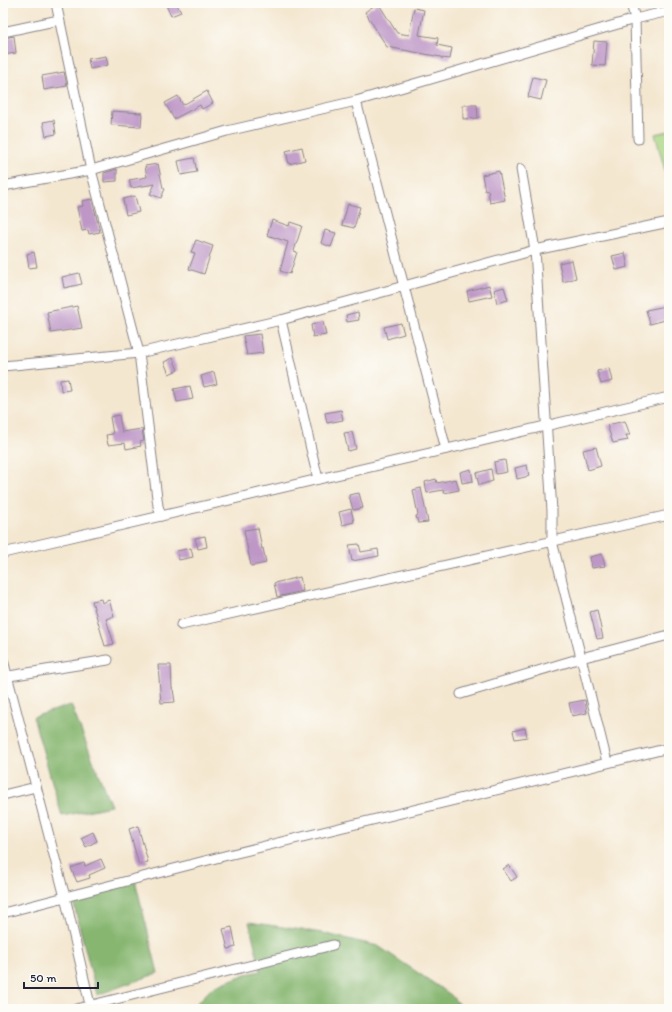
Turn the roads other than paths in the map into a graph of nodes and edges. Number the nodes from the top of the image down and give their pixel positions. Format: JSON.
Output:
{"nodes":[{"id":1,"x":56,"y":3,"type":"edge"},
{"id":2,"x":631,"y":3,"type":"edge"},
{"id":3,"x":669,"y":10,"type":"edge"},
{"id":4,"x":635,"y":19,"type":"junction"},
{"id":5,"x":59,"y":20,"type":"junction"},
{"id":6,"x":3,"y":32,"type":"edge"},
{"id":7,"x":356,"y":101,"type":"junction"},
{"id":8,"x":638,"y":139,"type":"dead end"},
{"id":9,"x":521,"y":169,"type":"dead end"},
{"id":10,"x":91,"y":170,"type":"junction"},
{"id":11,"x":3,"y":186,"type":"edge"},
{"id":12,"x":669,"y":222,"type":"edge"},
{"id":13,"x":535,"y":250,"type":"junction"},
{"id":14,"x":404,"y":286,"type":"junction"},
{"id":15,"x":281,"y":320,"type":"junction"},
{"id":16,"x":139,"y":353,"type":"junction"},
{"id":17,"x":3,"y":366,"type":"edge"},
{"id":18,"x":669,"y":397,"type":"edge"},
{"id":19,"x":546,"y":426,"type":"junction"},
{"id":20,"x":446,"y":449,"type":"junction"},
{"id":21,"x":318,"y":480,"type":"junction"},
{"id":22,"x":669,"y":515,"type":"edge"},
{"id":23,"x":161,"y":516,"type":"junction"},
{"id":24,"x":552,"y":541,"type":"junction"},
{"id":25,"x":3,"y":553,"type":"edge"},
{"id":26,"x":181,"y":625,"type":"dead end"},
{"id":27,"x":669,"y":635,"type":"edge"},
{"id":28,"x":581,"y":658,"type":"junction"},
{"id":29,"x":3,"y":660,"type":"edge"},
{"id":30,"x":108,"y":660,"type":"dead end"},
{"id":31,"x":5,"y":677,"type":"edge"},
{"id":32,"x":461,"y":694,"type":"dead end"},
{"id":33,"x":669,"y":748,"type":"edge"},
{"id":34,"x":607,"y":762,"type":"junction"},
{"id":35,"x":36,"y":787,"type":"junction"},
{"id":36,"x":3,"y":795,"type":"edge"},
{"id":37,"x":65,"y":897,"type":"junction"},
{"id":38,"x":3,"y":913,"type":"edge"},
{"id":39,"x":333,"y":945,"type":"dead end"},
{"id":40,"x":91,"y":1007,"type":"edge"},
{"id":41,"x":76,"y":1009,"type":"edge"}],
"edges":[{"from":1,"to":5,"type":"street"},
{"from":2,"to":4,"type":"street"},
{"from":3,"to":4,"type":"street"},
{"from":4,"to":7,"type":"street"},
{"from":4,"to":8,"type":"street"},
{"from":5,"to":6,"type":"street"},
{"from":5,"to":10,"type":"street"},
{"from":7,"to":10,"type":"street"},
{"from":7,"to":14,"type":"street"},
{"from":9,"to":13,"type":"street"},
{"from":10,"to":11,"type":"street"},
{"from":10,"to":16,"type":"street"},
{"from":12,"to":13,"type":"street"},
{"from":13,"to":14,"type":"street"},
{"from":13,"to":19,"type":"street"},
{"from":14,"to":15,"type":"street"},
{"from":14,"to":20,"type":"street"},
{"from":15,"to":16,"type":"street"},
{"from":15,"to":21,"type":"street"},
{"from":16,"to":17,"type":"street"},
{"from":16,"to":23,"type":"street"},
{"from":18,"to":19,"type":"street"},
{"from":19,"to":20,"type":"street"},
{"from":19,"to":24,"type":"street"},
{"from":20,"to":21,"type":"street"},
{"from":21,"to":23,"type":"street"},
{"from":22,"to":24,"type":"street"},
{"from":23,"to":25,"type":"street"},
{"from":24,"to":26,"type":"street"},
{"from":24,"to":28,"type":"street"},
{"from":27,"to":28,"type":"street"},
{"from":28,"to":32,"type":"street"},
{"from":28,"to":34,"type":"street"},
{"from":29,"to":31,"type":"street"},
{"from":30,"to":31,"type":"street"},
{"from":31,"to":35,"type":"street"},
{"from":33,"to":34,"type":"street"},
{"from":34,"to":37,"type":"street"},
{"from":35,"to":36,"type":"street"},
{"from":35,"to":37,"type":"street"},
{"from":37,"to":38,"type":"street"},
{"from":37,"to":40,"type":"street"},
{"from":39,"to":40,"type":"street"},
{"from":40,"to":41,"type":"street"}]}
